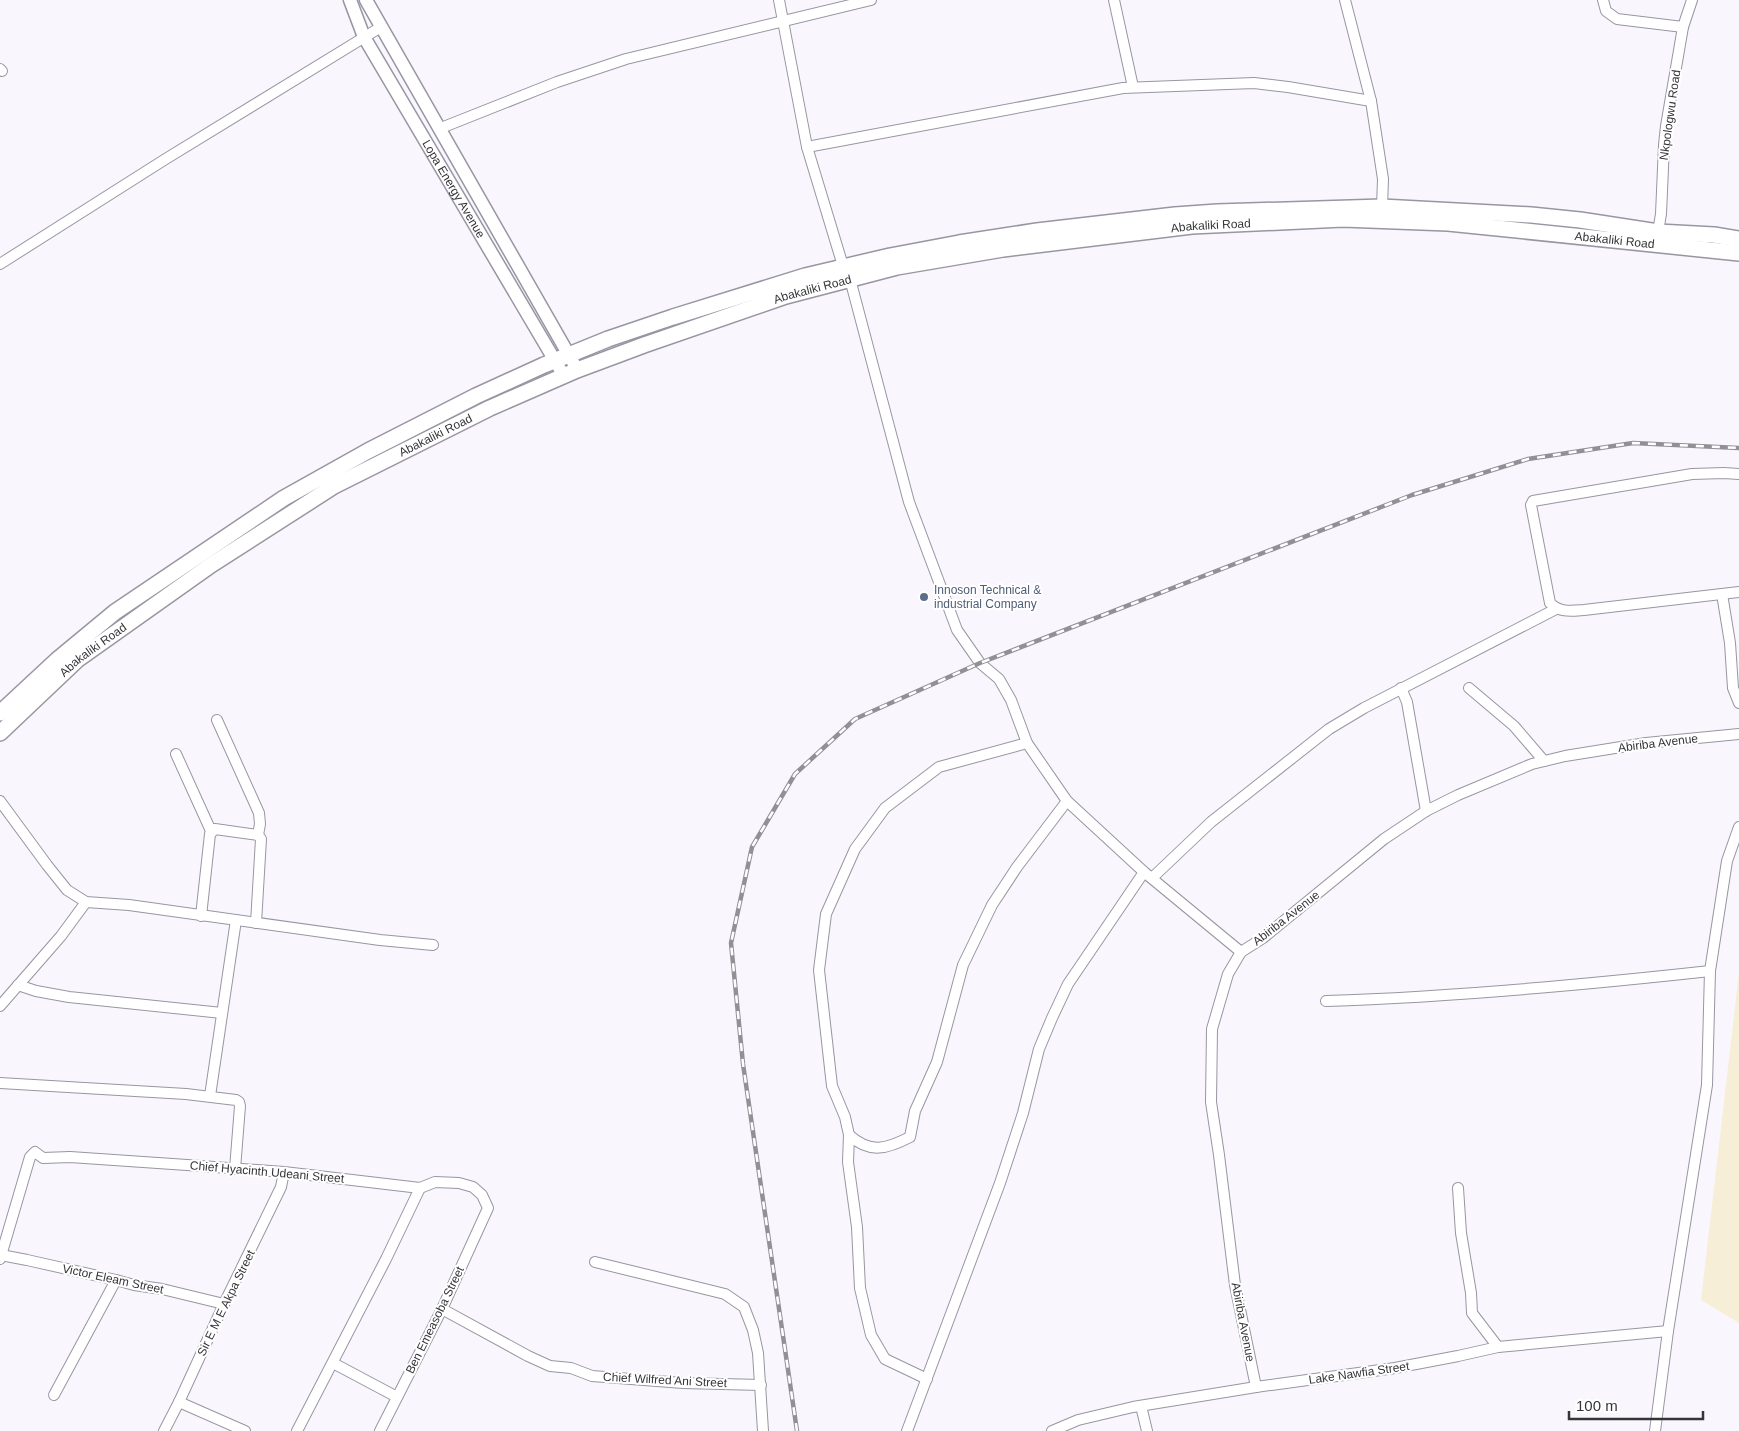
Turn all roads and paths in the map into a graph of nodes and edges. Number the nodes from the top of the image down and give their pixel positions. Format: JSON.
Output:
{"nodes":[{"id":1,"x":350,"y":0,"type":"edge"},
{"id":2,"x":366,"y":0,"type":"edge"},
{"id":3,"x":779,"y":0,"type":"edge"},
{"id":4,"x":871,"y":0,"type":"edge"},
{"id":5,"x":1114,"y":0,"type":"edge"},
{"id":6,"x":1345,"y":0,"type":"edge"},
{"id":7,"x":1603,"y":0,"type":"edge"},
{"id":8,"x":1692,"y":0,"type":"edge"},
{"id":9,"x":783,"y":22,"type":"junction"},
{"id":10,"x":381,"y":27,"type":"junction"},
{"id":11,"x":1683,"y":27,"type":"junction"},
{"id":12,"x":364,"y":37,"type":"junction"},
{"id":13,"x":1133,"y":87,"type":"junction"},
{"id":14,"x":1371,"y":100,"type":"junction"},
{"id":15,"x":441,"y":128,"type":"junction"},
{"id":16,"x":807,"y":148,"type":"junction"},
{"id":17,"x":1382,"y":207,"type":"junction"},
{"id":18,"x":1658,"y":232,"type":"junction"},
{"id":19,"x":1739,"y":239,"type":"edge"},
{"id":20,"x":1739,"y":253,"type":"edge"},
{"id":21,"x":0,"y":264,"type":"edge"},
{"id":22,"x":846,"y":273,"type":"junction"},
{"id":23,"x":562,"y":358,"type":"junction"},
{"id":24,"x":571,"y":373,"type":"junction"},
{"id":25,"x":1739,"y":474,"type":"edge"},
{"id":26,"x":1739,"y":592,"type":"edge"},
{"id":27,"x":1722,"y":594,"type":"junction"},
{"id":28,"x":1556,"y":609,"type":"junction"},
{"id":29,"x":1401,"y":688,"type":"junction"},
{"id":30,"x":1469,"y":688,"type":"dead end"},
{"id":31,"x":1739,"y":703,"type":"edge"},
{"id":32,"x":0,"y":713,"type":"edge"},
{"id":33,"x":217,"y":720,"type":"dead end"},
{"id":34,"x":0,"y":733,"type":"edge"},
{"id":35,"x":1739,"y":734,"type":"edge"},
{"id":36,"x":1027,"y":743,"type":"junction"},
{"id":37,"x":176,"y":754,"type":"dead end"},
{"id":38,"x":1544,"y":761,"type":"junction"},
{"id":39,"x":0,"y":801,"type":"edge"},
{"id":40,"x":1067,"y":801,"type":"junction"},
{"id":41,"x":1426,"y":811,"type":"junction"},
{"id":42,"x":1739,"y":827,"type":"edge"},
{"id":43,"x":212,"y":830,"type":"junction"},
{"id":44,"x":258,"y":835,"type":"junction"},
{"id":45,"x":1148,"y":875,"type":"junction"},
{"id":46,"x":86,"y":902,"type":"junction"},
{"id":47,"x":201,"y":916,"type":"junction"},
{"id":48,"x":236,"y":920,"type":"junction"},
{"id":49,"x":256,"y":922,"type":"junction"},
{"id":50,"x":433,"y":945,"type":"dead end"},
{"id":51,"x":1241,"y":952,"type":"junction"},
{"id":52,"x":1710,"y":971,"type":"junction"},
{"id":53,"x":18,"y":984,"type":"junction"},
{"id":54,"x":1326,"y":1001,"type":"dead end"},
{"id":55,"x":0,"y":1006,"type":"edge"},
{"id":56,"x":222,"y":1013,"type":"junction"},
{"id":57,"x":0,"y":1084,"type":"edge"},
{"id":58,"x":210,"y":1096,"type":"junction"},
{"id":59,"x":849,"y":1135,"type":"junction"},
{"id":60,"x":235,"y":1169,"type":"junction"},
{"id":61,"x":284,"y":1172,"type":"junction"},
{"id":62,"x":420,"y":1188,"type":"junction"},
{"id":63,"x":1458,"y":1188,"type":"dead end"},
{"id":64,"x":488,"y":1208,"type":"joint"},
{"id":65,"x":1,"y":1257,"type":"edge"},
{"id":66,"x":595,"y":1262,"type":"dead end"},
{"id":67,"x":116,"y":1280,"type":"junction"},
{"id":68,"x":224,"y":1304,"type":"junction"},
{"id":69,"x":442,"y":1309,"type":"junction"},
{"id":70,"x":1668,"y":1331,"type":"junction"},
{"id":71,"x":1498,"y":1347,"type":"junction"},
{"id":72,"x":333,"y":1364,"type":"junction"},
{"id":73,"x":927,"y":1379,"type":"junction"},
{"id":74,"x":761,"y":1385,"type":"junction"},
{"id":75,"x":1256,"y":1388,"type":"junction"},
{"id":76,"x":54,"y":1395,"type":"dead end"},
{"id":77,"x":397,"y":1397,"type":"junction"},
{"id":78,"x":180,"y":1402,"type":"junction"},
{"id":79,"x":1141,"y":1406,"type":"junction"},
{"id":80,"x":164,"y":1431,"type":"edge"},
{"id":81,"x":245,"y":1431,"type":"edge"},
{"id":82,"x":297,"y":1431,"type":"edge"},
{"id":83,"x":380,"y":1431,"type":"edge"},
{"id":84,"x":763,"y":1431,"type":"edge"},
{"id":85,"x":907,"y":1431,"type":"edge"},
{"id":86,"x":1052,"y":1431,"type":"edge"},
{"id":87,"x":1147,"y":1431,"type":"edge"},
{"id":88,"x":1655,"y":1431,"type":"edge"}],
"edges":[{"from":1,"to":12,"type":"main road","name":"Lopa Energy Avenue"},
{"from":2,"to":10,"type":"main road","name":"Lopa Energy Avenue"},
{"from":3,"to":9,"type":"street"},
{"from":4,"to":9,"type":"street"},
{"from":5,"to":13,"type":"street"},
{"from":6,"to":14,"type":"street"},
{"from":7,"to":11,"type":"street"},
{"from":8,"to":11,"type":"street","name":"Nkpologwu Road"},
{"from":9,"to":15,"type":"street"},
{"from":9,"to":16,"type":"street"},
{"from":10,"to":12,"type":"street"},
{"from":10,"to":15,"type":"main road","name":"Lopa Energy Avenue"},
{"from":11,"to":18,"type":"street","name":"Nkpologwu Road"},
{"from":12,"to":21,"type":"street"},
{"from":12,"to":23,"type":"main road","name":"Lopa Energy Avenue"},
{"from":13,"to":14,"type":"street"},
{"from":13,"to":16,"type":"street"},
{"from":14,"to":17,"type":"street"},
{"from":15,"to":23,"type":"main road","name":"Lopa Energy Avenue"},
{"from":16,"to":22,"type":"street"},
{"from":17,"to":18,"type":"highway","name":"Abakaliki Road"},
{"from":17,"to":22,"type":"highway","name":"Abakaliki Road"},
{"from":18,"to":19,"type":"highway","name":"Abakaliki Road"},
{"from":20,"to":22,"type":"highway","name":"Abakaliki Road"},
{"from":22,"to":23,"type":"highway","name":"Abakaliki Road"},
{"from":22,"to":24,"type":"highway","name":"Abakaliki Road"},
{"from":22,"to":36,"type":"street"},
{"from":23,"to":24,"type":"main road","name":"Lopa Energy Avenue"},
{"from":23,"to":32,"type":"highway","name":"Abakaliki Road"},
{"from":24,"to":34,"type":"highway","name":"Abakaliki Road"},
{"from":25,"to":28,"type":"street"},
{"from":26,"to":27,"type":"street"},
{"from":27,"to":28,"type":"street"},
{"from":27,"to":31,"type":"street"},
{"from":28,"to":29,"type":"street"},
{"from":29,"to":41,"type":"street"},
{"from":29,"to":45,"type":"street"},
{"from":30,"to":38,"type":"street"},
{"from":33,"to":44,"type":"street"},
{"from":35,"to":38,"type":"street","name":"Abiriba Avenue"},
{"from":36,"to":40,"type":"street"},
{"from":36,"to":59,"type":"street"},
{"from":37,"to":43,"type":"street"},
{"from":38,"to":41,"type":"street","name":"Abiriba Avenue"},
{"from":39,"to":46,"type":"street"},
{"from":40,"to":45,"type":"street"},
{"from":40,"to":59,"type":"street"},
{"from":41,"to":51,"type":"street","name":"Abiriba Avenue"},
{"from":42,"to":52,"type":"street"},
{"from":43,"to":44,"type":"street"},
{"from":43,"to":47,"type":"street"},
{"from":44,"to":49,"type":"street"},
{"from":45,"to":51,"type":"street"},
{"from":45,"to":73,"type":"street"},
{"from":46,"to":47,"type":"street"},
{"from":46,"to":53,"type":"street"},
{"from":47,"to":48,"type":"street"},
{"from":48,"to":49,"type":"street"},
{"from":48,"to":56,"type":"street"},
{"from":49,"to":50,"type":"street"},
{"from":51,"to":75,"type":"street","name":"Abiriba Avenue"},
{"from":52,"to":54,"type":"street"},
{"from":52,"to":70,"type":"street"},
{"from":53,"to":55,"type":"street"},
{"from":53,"to":56,"type":"street"},
{"from":56,"to":58,"type":"street"},
{"from":57,"to":58,"type":"street"},
{"from":58,"to":60,"type":"street"},
{"from":59,"to":73,"type":"street"},
{"from":60,"to":61,"type":"street","name":"Chief Hyacinth Udeani Street"},
{"from":60,"to":65,"type":"street","name":"Chief Hyacinth Udeani Street"},
{"from":61,"to":62,"type":"street","name":"Chief Hyacinth Udeani Street"},
{"from":61,"to":68,"type":"street","name":"Sir E M E Akpa Street"},
{"from":62,"to":64,"type":"street","name":"Chief Hyacinth Udeani Street"},
{"from":62,"to":72,"type":"street"},
{"from":63,"to":71,"type":"street"},
{"from":64,"to":69,"type":"street","name":"Ben Emeasoba Street"},
{"from":65,"to":67,"type":"street","name":"Victor Eleam Street"},
{"from":66,"to":74,"type":"street"},
{"from":67,"to":68,"type":"street","name":"Victor Eleam Street"},
{"from":67,"to":76,"type":"street"},
{"from":68,"to":78,"type":"street","name":"Sir E M E Akpa Street"},
{"from":69,"to":74,"type":"street","name":"Chief Wilfred Ani Street"},
{"from":69,"to":77,"type":"street","name":"Ben Emeasoba Street"},
{"from":70,"to":71,"type":"street","name":"Lake Nawfia Street"},
{"from":70,"to":88,"type":"street"},
{"from":71,"to":75,"type":"street","name":"Lake Nawfia Street"},
{"from":72,"to":77,"type":"street"},
{"from":72,"to":82,"type":"street"},
{"from":73,"to":85,"type":"street"},
{"from":74,"to":84,"type":"street"},
{"from":75,"to":79,"type":"street","name":"Lake Nawfia Street"},
{"from":77,"to":83,"type":"street","name":"Ben Emeasoba Street"},
{"from":78,"to":80,"type":"street","name":"Sir E M E Akpa Street"},
{"from":78,"to":81,"type":"street"},
{"from":79,"to":86,"type":"street","name":"Lake Nawfia Street"},
{"from":79,"to":87,"type":"street"}]}
